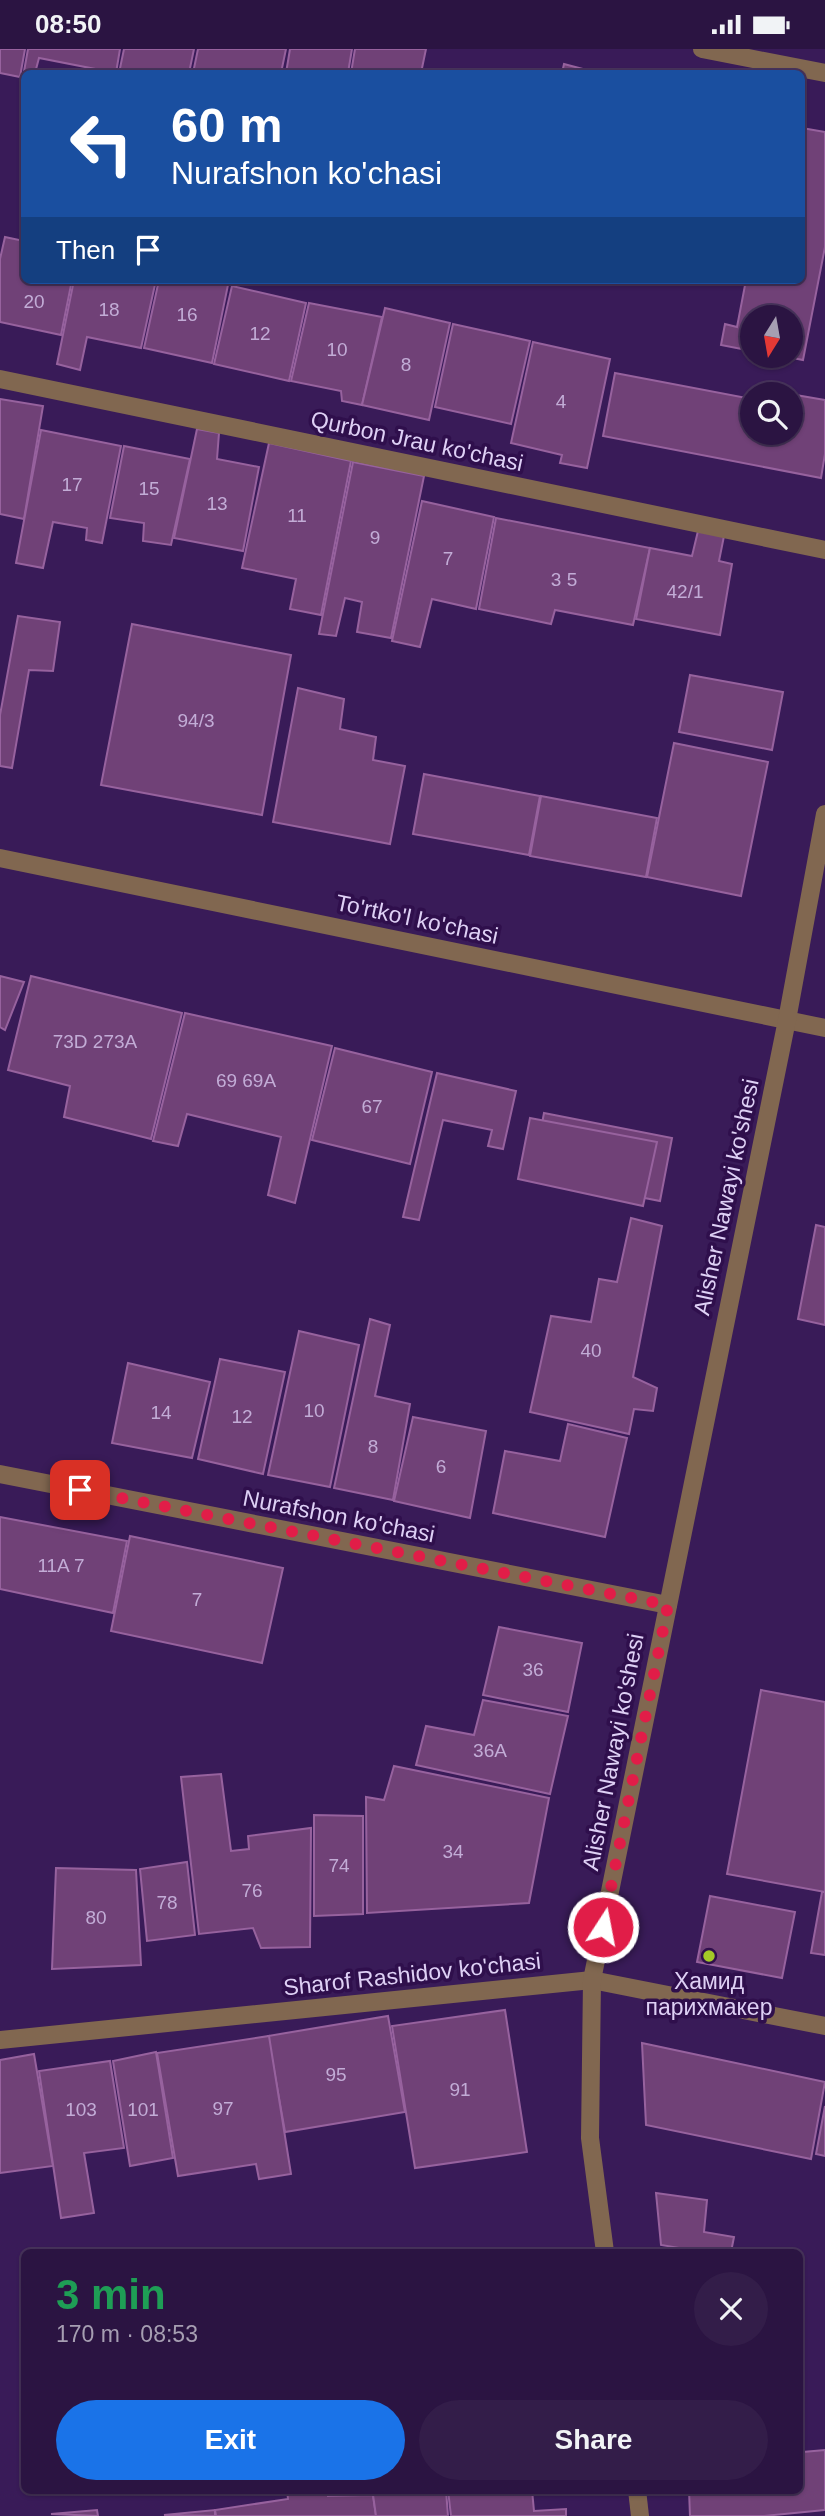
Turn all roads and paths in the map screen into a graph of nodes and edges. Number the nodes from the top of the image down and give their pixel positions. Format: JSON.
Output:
{"nodes":[{"id":1,"x":702,"y":49,"type":"edge"},
{"id":2,"x":825,"y":73,"type":"edge"},
{"id":3,"x":0,"y":379,"type":"edge"},
{"id":4,"x":825,"y":550,"type":"edge"},
{"id":5,"x":825,"y":814,"type":"edge"},
{"id":6,"x":0,"y":858,"type":"edge"},
{"id":7,"x":787,"y":1020,"type":"junction"},
{"id":8,"x":825,"y":1028,"type":"edge"},
{"id":9,"x":0,"y":1474,"type":"edge"},
{"id":10,"x":668,"y":1605,"type":"junction"},
{"id":11,"x":592,"y":1980,"type":"junction"},
{"id":12,"x":825,"y":2027,"type":"edge"},
{"id":13,"x":0,"y":2040,"type":"edge"},
{"id":14,"x":605,"y":2249,"type":"edge"},
{"id":15,"x":637,"y":2494,"type":"edge"},
{"id":16,"x":640,"y":2516,"type":"edge"}],
"edges":[{"from":1,"to":2,"type":"street"},
{"from":3,"to":4,"type":"street","name":"Qurbon Jrau ko'chasi"},
{"from":5,"to":7,"type":"street","name":"Alisher Nawayi ko'shesi"},
{"from":6,"to":7,"type":"street","name":"To'rtko'l ko'chasi"},
{"from":7,"to":8,"type":"street","name":"To'rtko'l ko'chasi"},
{"from":7,"to":10,"type":"street","name":"Alisher Nawayi ko'shesi"},
{"from":9,"to":10,"type":"street","name":"Nurafshon ko'chasi"},
{"from":10,"to":11,"type":"street","name":"Alisher Nawayi ko'shesi"},
{"from":11,"to":12,"type":"street","name":"Sharof Rashidov ko'chasi"},
{"from":11,"to":13,"type":"street","name":"Sharof Rashidov ko'chasi"},
{"from":11,"to":14,"type":"street","name":"Alisher Nawayi ko'shesi"},
{"from":15,"to":16,"type":"street"}]}
